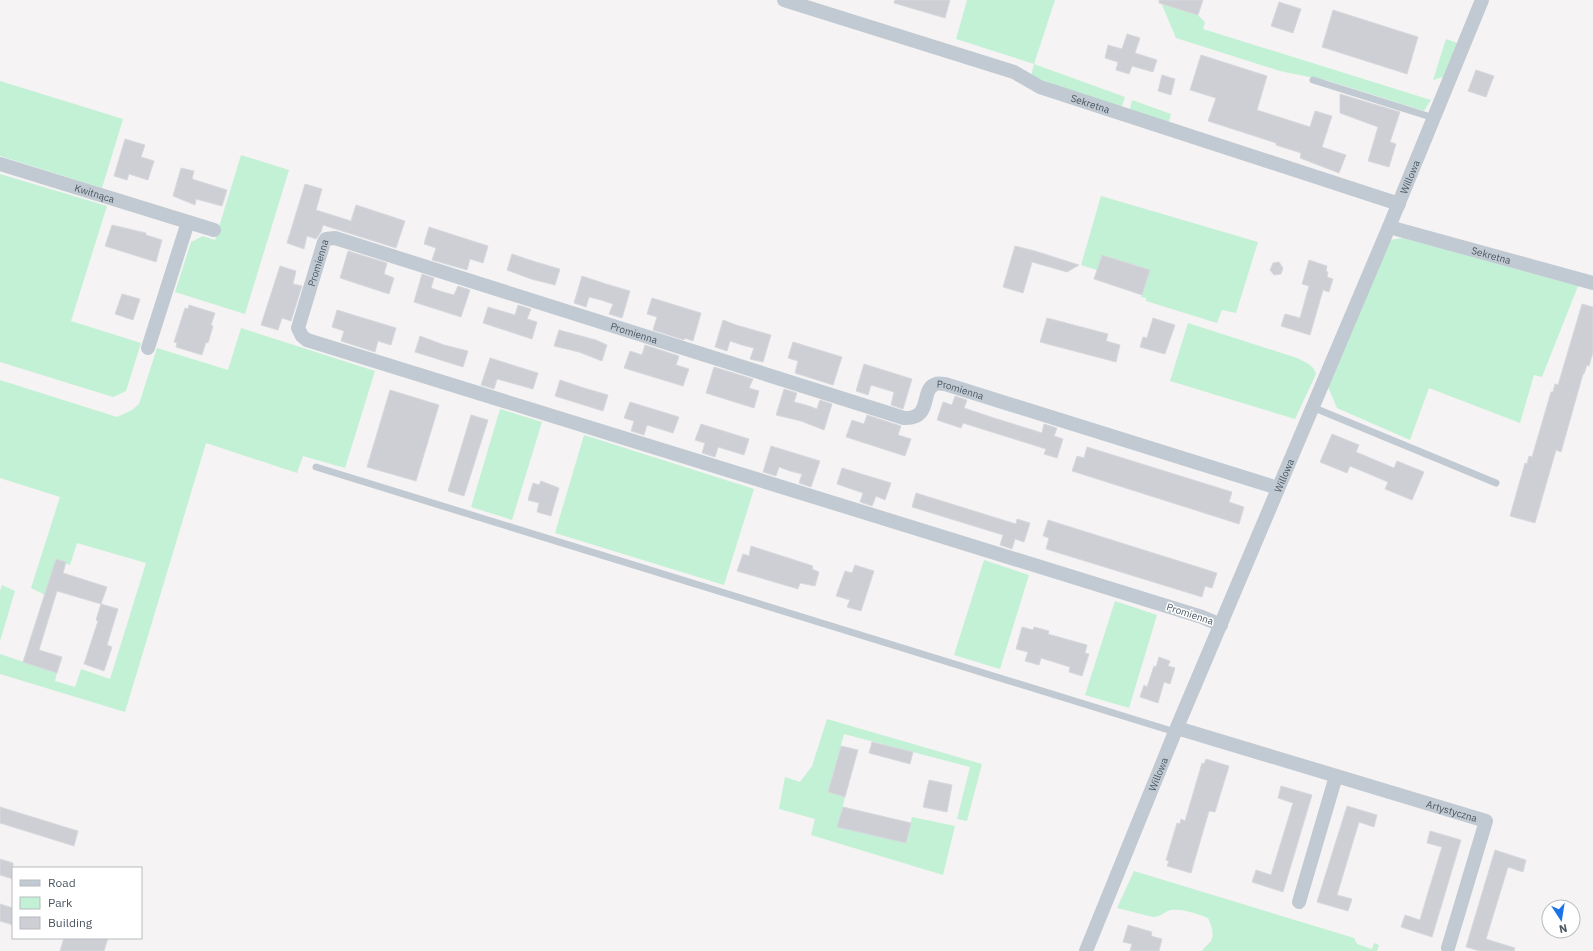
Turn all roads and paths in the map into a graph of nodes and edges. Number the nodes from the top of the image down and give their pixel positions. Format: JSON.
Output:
{"nodes":[{"id":1,"x":784,"y":0,"type":"edge"},
{"id":2,"x":1482,"y":0,"type":"edge"},
{"id":3,"x":1313,"y":80,"type":"dead end"},
{"id":4,"x":1434,"y":118,"type":"junction"},
{"id":5,"x":0,"y":164,"type":"edge"},
{"id":6,"x":1399,"y":204,"type":"junction"},
{"id":7,"x":188,"y":222,"type":"junction"},
{"id":8,"x":1389,"y":227,"type":"junction"},
{"id":9,"x":214,"y":230,"type":"dead end"},
{"id":10,"x":1593,"y":283,"type":"edge"},
{"id":11,"x":148,"y":348,"type":"dead end"},
{"id":12,"x":1312,"y":407,"type":"junction"},
{"id":13,"x":316,"y":467,"type":"dead end"},
{"id":14,"x":1496,"y":483,"type":"dead end"},
{"id":15,"x":1278,"y":488,"type":"junction"},
{"id":16,"x":1221,"y":625,"type":"junction"},
{"id":17,"x":1176,"y":730,"type":"junction"},
{"id":18,"x":1336,"y":776,"type":"junction"},
{"id":19,"x":1299,"y":902,"type":"dead end"},
{"id":20,"x":1448,"y":948,"type":"dead end"},
{"id":21,"x":1086,"y":951,"type":"edge"}],
"edges":[{"from":1,"to":6,"type":"street","name":"Sekretna"},
{"from":2,"to":4,"type":"street","name":"Willowa"},
{"from":3,"to":4,"type":"lane"},
{"from":4,"to":6,"type":"street","name":"Willowa"},
{"from":5,"to":7,"type":"street","name":"Kwitnąca"},
{"from":6,"to":8,"type":"street","name":"Willowa"},
{"from":7,"to":9,"type":"street","name":"Kwitnąca"},
{"from":7,"to":11,"type":"street"},
{"from":8,"to":10,"type":"street","name":"Sekretna"},
{"from":8,"to":12,"type":"street","name":"Willowa"},
{"from":12,"to":14,"type":"lane"},
{"from":12,"to":15,"type":"street","name":"Willowa"},
{"from":13,"to":17,"type":"lane"},
{"from":15,"to":16,"type":"street","name":"Willowa"},
{"from":15,"to":16,"type":"street","name":"Promienna"},
{"from":16,"to":17,"type":"street","name":"Willowa"},
{"from":17,"to":18,"type":"street","name":"Artystyczna"},
{"from":17,"to":21,"type":"street","name":"Willowa"},
{"from":18,"to":19,"type":"street"},
{"from":18,"to":20,"type":"street","name":"Artystyczna"}]}
